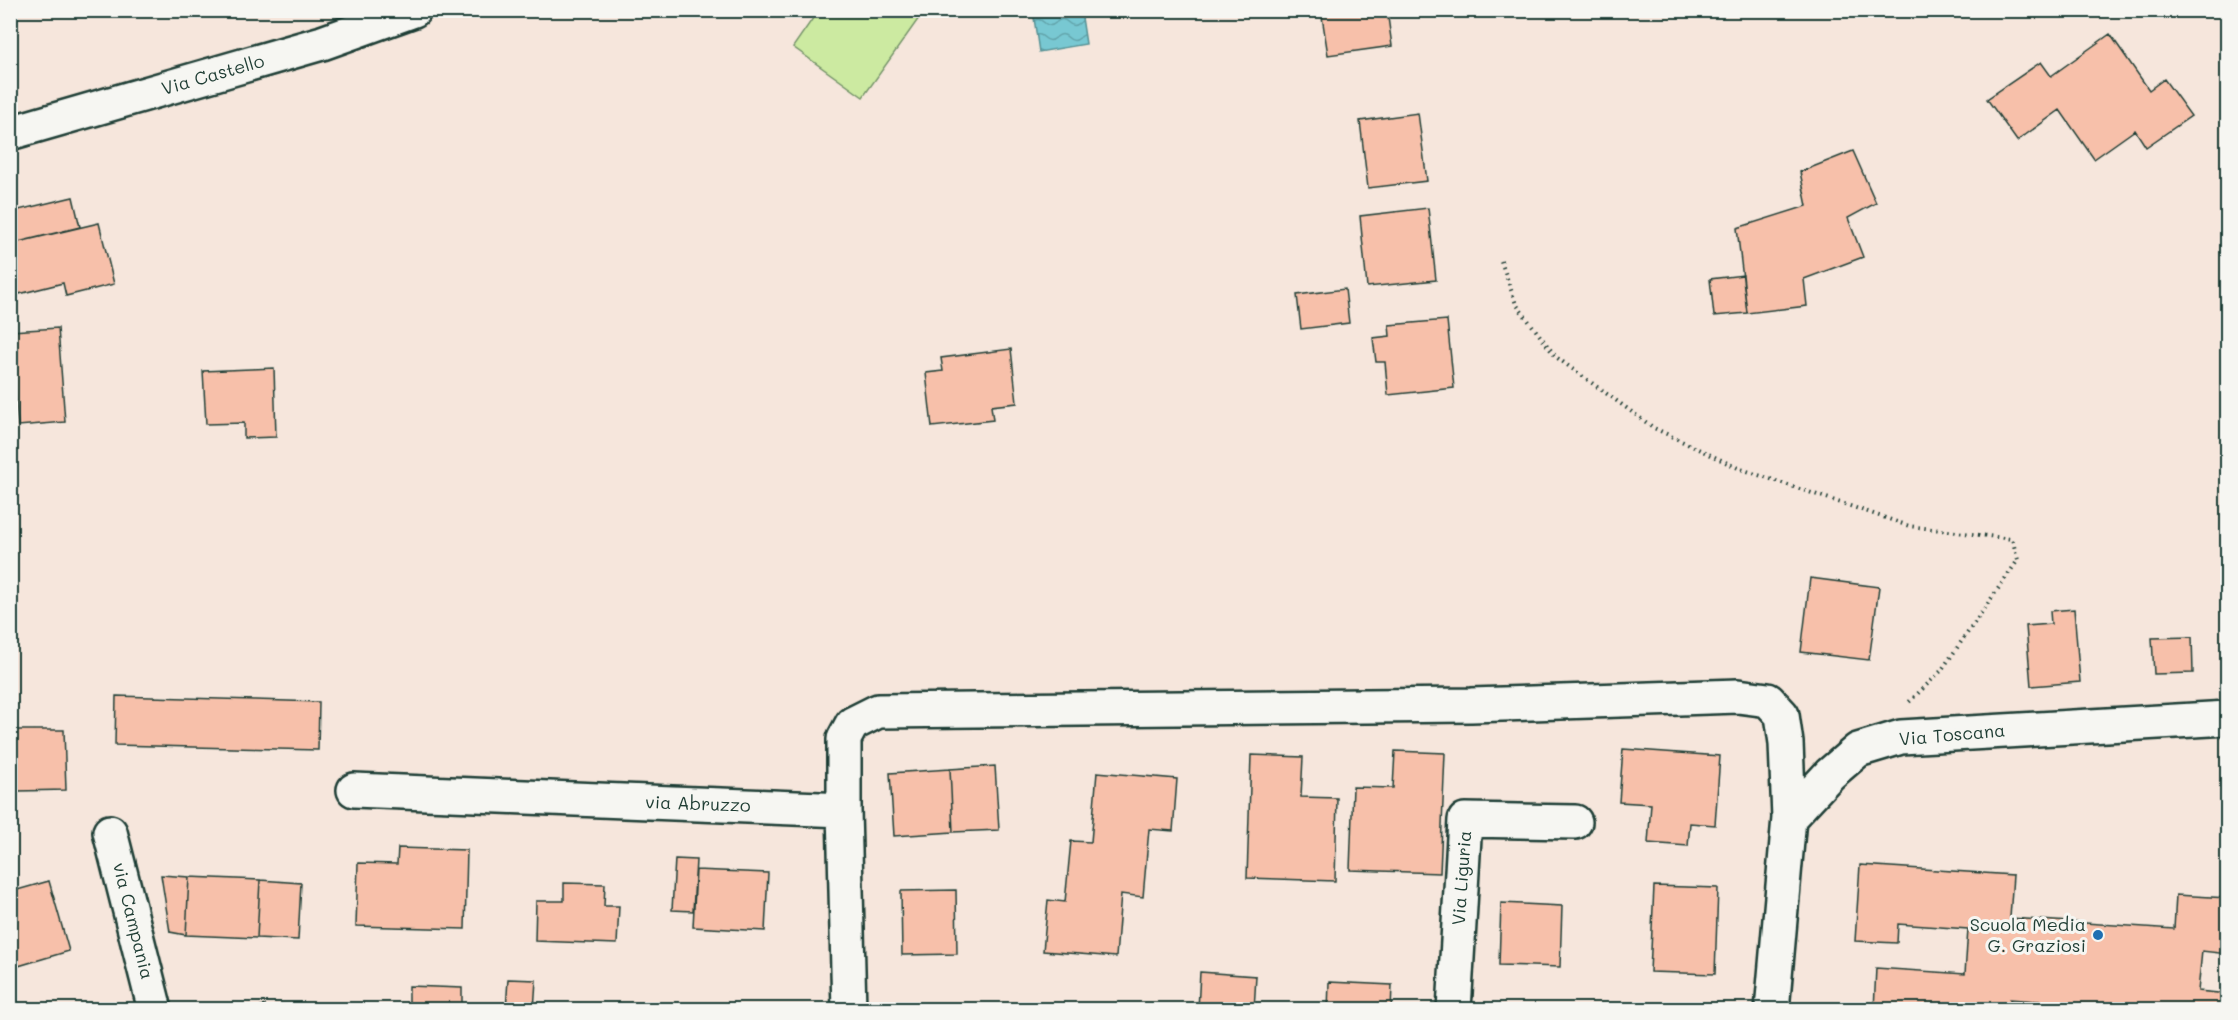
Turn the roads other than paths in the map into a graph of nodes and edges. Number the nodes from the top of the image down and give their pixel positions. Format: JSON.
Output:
{"nodes":[{"id":1,"x":414,"y":10,"type":"edge"},
{"id":2,"x":10,"y":133,"type":"edge"},
{"id":3,"x":2228,"y":718,"type":"edge"},
{"id":4,"x":354,"y":790,"type":"dead end"},
{"id":5,"x":844,"y":810,"type":"junction"},
{"id":6,"x":1789,"y":819,"type":"junction"},
{"id":7,"x":1575,"y":822,"type":"dead end"},
{"id":8,"x":110,"y":832,"type":"dead end"},
{"id":9,"x":156,"y":1010,"type":"edge"},
{"id":10,"x":849,"y":1010,"type":"edge"},
{"id":11,"x":1454,"y":1010,"type":"edge"},
{"id":12,"x":1772,"y":1010,"type":"edge"}],
"edges":[{"from":1,"to":2,"type":"street","name":"Via Castello"},
{"from":3,"to":6,"type":"street","name":"Via Toscana"},
{"from":4,"to":5,"type":"street","name":"via Abruzzo"},
{"from":5,"to":6,"type":"street"},
{"from":5,"to":10,"type":"street"},
{"from":6,"to":12,"type":"street"},
{"from":7,"to":11,"type":"street","name":"Via Liguria"},
{"from":8,"to":9,"type":"street","name":"via Campania"}]}
